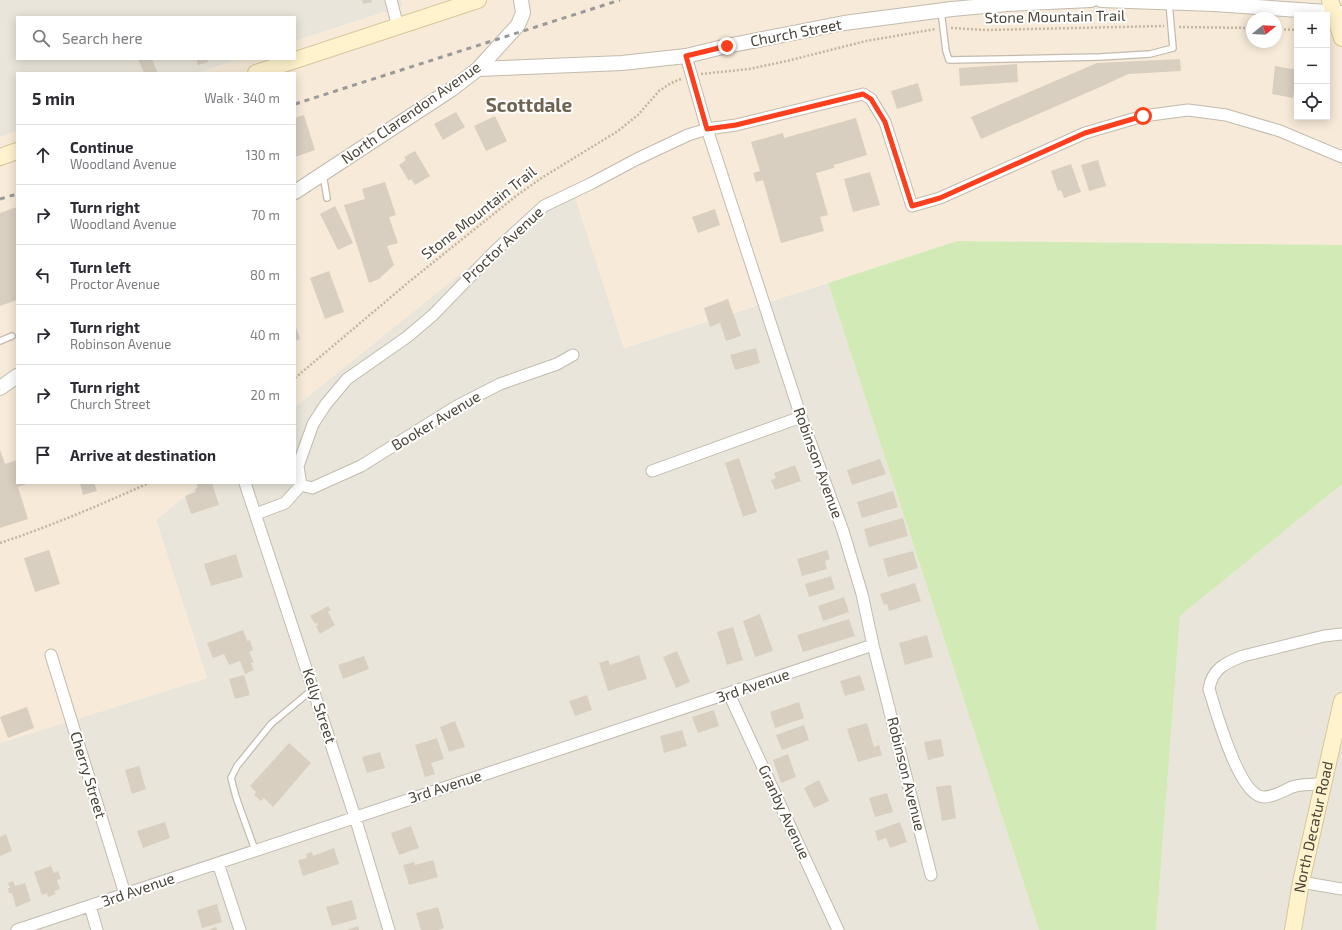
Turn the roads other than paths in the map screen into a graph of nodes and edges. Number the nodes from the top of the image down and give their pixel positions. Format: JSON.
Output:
{"nodes":[{"id":1,"x":391,"y":0,"type":"edge"},
{"id":2,"x":478,"y":0,"type":"edge"},
{"id":3,"x":521,"y":0,"type":"edge"},
{"id":4,"x":1091,"y":0,"type":"edge"},
{"id":5,"x":1101,"y":0,"type":"edge"},
{"id":6,"x":1169,"y":2,"type":"junction"},
{"id":7,"x":1336,"y":9,"type":"edge"},
{"id":8,"x":940,"y":10,"type":"junction"},
{"id":9,"x":398,"y":27,"type":"junction"},
{"id":10,"x":1342,"y":38,"type":"edge"},
{"id":11,"x":686,"y":56,"type":"junction"},
{"id":12,"x":478,"y":69,"type":"junction"},
{"id":13,"x":259,"y":72,"type":"edge"},
{"id":14,"x":707,"y":129,"type":"junction"},
{"id":15,"x":16,"y":151,"type":"edge"},
{"id":16,"x":0,"y":157,"type":"edge"},
{"id":17,"x":1342,"y":157,"type":"edge"},
{"id":18,"x":323,"y":174,"type":"junction"},
{"id":19,"x":296,"y":191,"type":"edge"},
{"id":20,"x":327,"y":198,"type":"dead end"},
{"id":21,"x":12,"y":336,"type":"dead end"},
{"id":22,"x":0,"y":341,"type":"edge"},
{"id":23,"x":573,"y":355,"type":"dead end"},
{"id":24,"x":16,"y":377,"type":"edge"},
{"id":25,"x":0,"y":388,"type":"edge"},
{"id":26,"x":801,"y":417,"type":"junction"},
{"id":27,"x":652,"y":471,"type":"dead end"},
{"id":28,"x":245,"y":484,"type":"edge"},
{"id":29,"x":301,"y":485,"type":"junction"},
{"id":30,"x":256,"y":514,"type":"junction"},
{"id":31,"x":1342,"y":634,"type":"edge"},
{"id":32,"x":873,"y":645,"type":"junction"},
{"id":33,"x":51,"y":655,"type":"dead end"},
{"id":34,"x":313,"y":689,"type":"junction"},
{"id":35,"x":729,"y":694,"type":"junction"},
{"id":36,"x":1342,"y":701,"type":"edge"},
{"id":37,"x":1323,"y":784,"type":"junction"},
{"id":38,"x":355,"y":817,"type":"junction"},
{"id":39,"x":255,"y":850,"type":"junction"},
{"id":40,"x":218,"y":863,"type":"junction"},
{"id":41,"x":931,"y":875,"type":"dead end"},
{"id":42,"x":1301,"y":882,"type":"junction"},
{"id":43,"x":1342,"y":889,"type":"edge"},
{"id":44,"x":125,"y":894,"type":"junction"},
{"id":45,"x":90,"y":906,"type":"junction"},
{"id":46,"x":17,"y":930,"type":"edge"},
{"id":47,"x":97,"y":930,"type":"edge"},
{"id":48,"x":240,"y":930,"type":"edge"},
{"id":49,"x":389,"y":930,"type":"edge"},
{"id":50,"x":838,"y":930,"type":"edge"},
{"id":51,"x":1294,"y":930,"type":"edge"}],
"edges":[{"from":1,"to":9,"type":"street"},
{"from":2,"to":9,"type":"main road"},
{"from":3,"to":12,"type":"street","name":"North Clarendon Avenue"},
{"from":4,"to":8,"type":"street","name":"Church Street"},
{"from":5,"to":6,"type":"street"},
{"from":6,"to":7,"type":"street"},
{"from":6,"to":8,"type":"lane"},
{"from":7,"to":10,"type":"main road"},
{"from":8,"to":11,"type":"street","name":"Church Street"},
{"from":9,"to":13,"type":"main road"},
{"from":11,"to":12,"type":"street","name":"Church Street"},
{"from":11,"to":14,"type":"street","name":"Robinson Avenue"},
{"from":12,"to":18,"type":"street","name":"North Clarendon Avenue"},
{"from":14,"to":17,"type":"street","name":"Proctor Avenue"},
{"from":14,"to":26,"type":"street","name":"Robinson Avenue"},
{"from":14,"to":29,"type":"street","name":"Proctor Avenue"},
{"from":15,"to":16,"type":"main road"},
{"from":18,"to":19,"type":"street","name":"North Clarendon Avenue"},
{"from":18,"to":20,"type":"lane"},
{"from":21,"to":22,"type":"lane"},
{"from":23,"to":29,"type":"street","name":"Booker Avenue"},
{"from":24,"to":25,"type":"street"},
{"from":26,"to":27,"type":"street"},
{"from":26,"to":32,"type":"street","name":"Robinson Avenue"},
{"from":28,"to":30,"type":"street","name":"Kelly Street"},
{"from":29,"to":30,"type":"street"},
{"from":30,"to":34,"type":"street","name":"Kelly Street"},
{"from":31,"to":37,"type":"street"},
{"from":32,"to":35,"type":"street","name":"3rd Avenue"},
{"from":32,"to":41,"type":"street","name":"Robinson Avenue"},
{"from":33,"to":44,"type":"street","name":"Cherry Street"},
{"from":34,"to":38,"type":"street","name":"Kelly Street"},
{"from":34,"to":39,"type":"lane"},
{"from":35,"to":38,"type":"street","name":"3rd Avenue"},
{"from":35,"to":50,"type":"street","name":"Granby Avenue"},
{"from":36,"to":37,"type":"main road","name":"North Decatur Road"},
{"from":37,"to":42,"type":"main road","name":"North Decatur Road"},
{"from":38,"to":39,"type":"street","name":"3rd Avenue"},
{"from":38,"to":49,"type":"street","name":"Kelly Street"},
{"from":39,"to":40,"type":"street","name":"3rd Avenue"},
{"from":40,"to":44,"type":"street","name":"3rd Avenue"},
{"from":40,"to":48,"type":"street"},
{"from":42,"to":43,"type":"street"},
{"from":42,"to":51,"type":"main road","name":"North Decatur Road"},
{"from":44,"to":45,"type":"street","name":"3rd Avenue"},
{"from":45,"to":46,"type":"street","name":"3rd Avenue"},
{"from":45,"to":47,"type":"street"}]}
